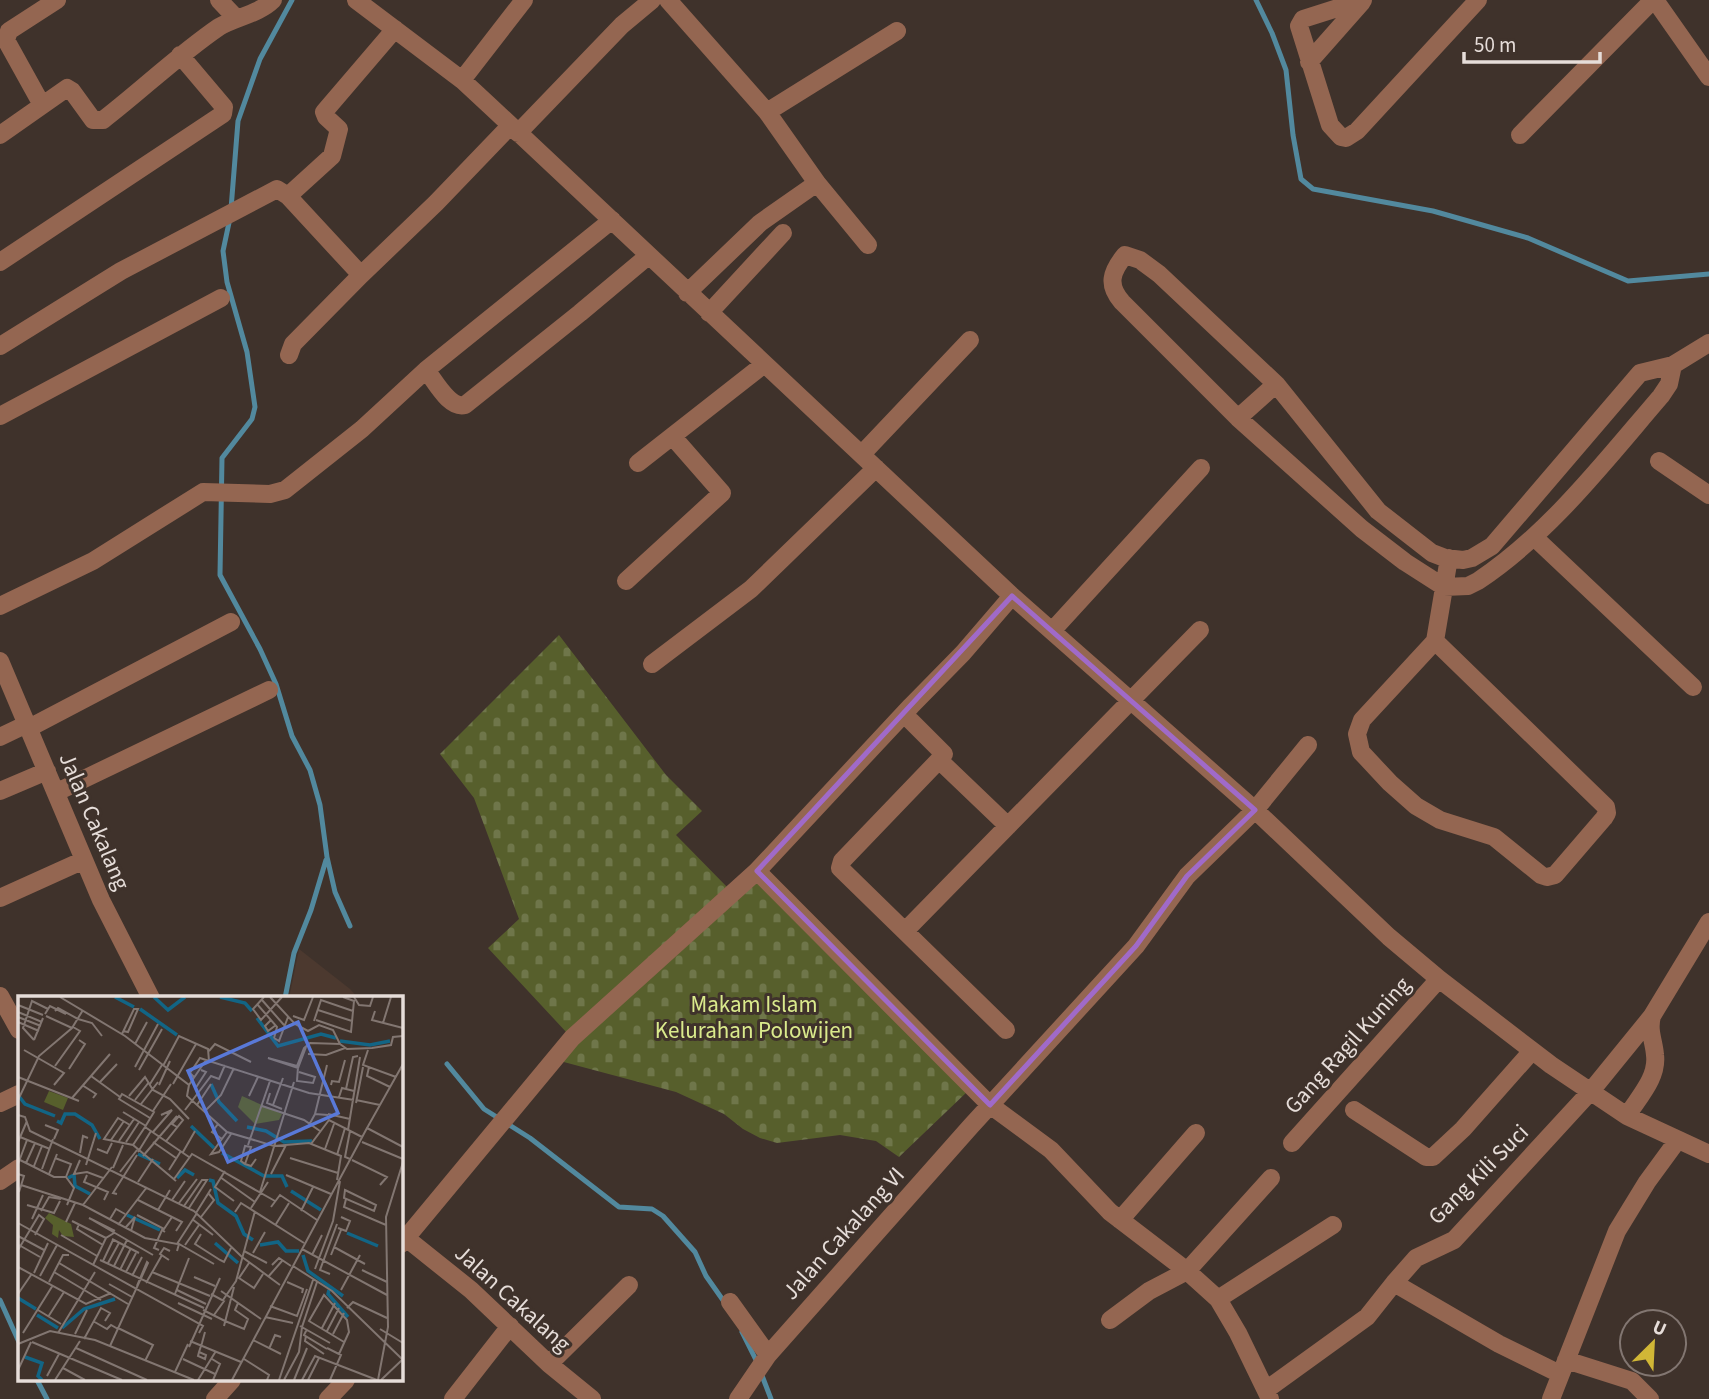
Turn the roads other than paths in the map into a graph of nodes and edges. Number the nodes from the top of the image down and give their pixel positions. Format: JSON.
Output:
{"nodes":[{"id":1,"x":57,"y":0,"type":"edge"},
{"id":2,"x":219,"y":0,"type":"edge"},
{"id":3,"x":273,"y":0,"type":"edge"},
{"id":4,"x":356,"y":0,"type":"edge"},
{"id":5,"x":524,"y":0,"type":"edge"},
{"id":6,"x":665,"y":0,"type":"edge"},
{"id":7,"x":1364,"y":0,"type":"edge"},
{"id":8,"x":1478,"y":0,"type":"edge"},
{"id":9,"x":1654,"y":0,"type":"edge"},
{"id":10,"x":236,"y":18,"type":"junction"},
{"id":11,"x":395,"y":29,"type":"junction"},
{"id":12,"x":897,"y":31,"type":"dead end"},
{"id":13,"x":180,"y":55,"type":"junction"},
{"id":14,"x":1309,"y":62,"type":"junction"},
{"id":15,"x":1709,"y":77,"type":"edge"},
{"id":16,"x":462,"y":80,"type":"junction"},
{"id":17,"x":42,"y":104,"type":"junction"},
{"id":18,"x":766,"y":112,"type":"junction"},
{"id":19,"x":514,"y":130,"type":"junction"},
{"id":20,"x":0,"y":135,"type":"edge"},
{"id":21,"x":1520,"y":135,"type":"dead end"},
{"id":22,"x":817,"y":183,"type":"junction"},
{"id":23,"x":288,"y":196,"type":"junction"},
{"id":24,"x":612,"y":220,"type":"junction"},
{"id":25,"x":783,"y":233,"type":"dead end"},
{"id":26,"x":868,"y":245,"type":"dead end"},
{"id":27,"x":648,"y":256,"type":"junction"},
{"id":28,"x":0,"y":262,"type":"edge"},
{"id":29,"x":361,"y":275,"type":"junction"},
{"id":30,"x":687,"y":293,"type":"junction"},
{"id":31,"x":221,"y":298,"type":"dead end"},
{"id":32,"x":709,"y":313,"type":"junction"},
{"id":33,"x":970,"y":340,"type":"dead end"},
{"id":34,"x":1709,"y":343,"type":"edge"},
{"id":35,"x":0,"y":346,"type":"edge"},
{"id":36,"x":289,"y":355,"type":"dead end"},
{"id":37,"x":763,"y":365,"type":"junction"},
{"id":38,"x":1673,"y":365,"type":"junction"},
{"id":39,"x":426,"y":370,"type":"junction"},
{"id":40,"x":1276,"y":384,"type":"junction"},
{"id":41,"x":0,"y":416,"type":"edge"},
{"id":42,"x":1238,"y":418,"type":"junction"},
{"id":43,"x":673,"y":437,"type":"junction"},
{"id":44,"x":862,"y":454,"type":"junction"},
{"id":45,"x":1659,"y":461,"type":"dead end"},
{"id":46,"x":638,"y":463,"type":"dead end"},
{"id":47,"x":876,"y":468,"type":"junction"},
{"id":48,"x":1201,"y":468,"type":"dead end"},
{"id":49,"x":1709,"y":495,"type":"edge"},
{"id":50,"x":1534,"y":537,"type":"junction"},
{"id":51,"x":1449,"y":558,"type":"junction"},
{"id":52,"x":626,"y":581,"type":"dead end"},
{"id":53,"x":1444,"y":587,"type":"junction"},
{"id":54,"x":1012,"y":596,"type":"junction"},
{"id":55,"x":0,"y":606,"type":"edge"},
{"id":56,"x":231,"y":622,"type":"dead end"},
{"id":57,"x":1200,"y":630,"type":"dead end"},
{"id":58,"x":1052,"y":631,"type":"junction"},
{"id":59,"x":1435,"y":641,"type":"junction"},
{"id":60,"x":652,"y":664,"type":"dead end"},
{"id":61,"x":2,"y":668,"type":"edge"},
{"id":62,"x":1693,"y":687,"type":"dead end"},
{"id":63,"x":269,"y":690,"type":"dead end"},
{"id":64,"x":1130,"y":700,"type":"junction"},
{"id":65,"x":911,"y":721,"type":"dead end"},
{"id":66,"x":28,"y":726,"type":"junction"},
{"id":67,"x":0,"y":737,"type":"edge"},
{"id":68,"x":1308,"y":745,"type":"dead end"},
{"id":69,"x":939,"y":760,"type":"junction"},
{"id":70,"x":47,"y":771,"type":"junction"},
{"id":71,"x":0,"y":791,"type":"edge"},
{"id":72,"x":57,"y":793,"type":"junction"},
{"id":73,"x":1255,"y":810,"type":"junction"},
{"id":74,"x":1007,"y":825,"type":"junction"},
{"id":75,"x":84,"y":860,"type":"junction"},
{"id":76,"x":757,"y":871,"type":"junction"},
{"id":77,"x":0,"y":898,"type":"edge"},
{"id":78,"x":1709,"y":922,"type":"edge"},
{"id":79,"x":905,"y":931,"type":"junction"},
{"id":80,"x":1439,"y":979,"type":"junction"},
{"id":81,"x":0,"y":996,"type":"edge"},
{"id":82,"x":150,"y":996,"type":"edge"},
{"id":83,"x":1651,"y":1016,"type":"junction"},
{"id":84,"x":18,"y":1028,"type":"edge"},
{"id":85,"x":1006,"y":1030,"type":"dead end"},
{"id":86,"x":1532,"y":1051,"type":"junction"},
{"id":87,"x":1591,"y":1091,"type":"junction"},
{"id":88,"x":18,"y":1094,"type":"edge"},
{"id":89,"x":0,"y":1103,"type":"edge"},
{"id":90,"x":990,"y":1105,"type":"junction"},
{"id":91,"x":1354,"y":1110,"type":"dead end"},
{"id":92,"x":1627,"y":1116,"type":"junction"},
{"id":93,"x":1196,"y":1133,"type":"dead end"},
{"id":94,"x":1677,"y":1141,"type":"junction"},
{"id":95,"x":1292,"y":1143,"type":"dead end"},
{"id":96,"x":1709,"y":1154,"type":"edge"},
{"id":97,"x":18,"y":1169,"type":"edge"},
{"id":98,"x":1271,"y":1178,"type":"dead end"},
{"id":99,"x":0,"y":1181,"type":"edge"},
{"id":100,"x":1120,"y":1220,"type":"junction"},
{"id":101,"x":1333,"y":1225,"type":"dead end"},
{"id":102,"x":402,"y":1239,"type":"edge"},
{"id":103,"x":1187,"y":1271,"type":"junction"},
{"id":104,"x":1394,"y":1283,"type":"junction"},
{"id":105,"x":629,"y":1285,"type":"dead end"},
{"id":106,"x":1218,"y":1299,"type":"junction"},
{"id":107,"x":730,"y":1302,"type":"dead end"},
{"id":108,"x":1110,"y":1320,"type":"dead end"},
{"id":109,"x":510,"y":1326,"type":"junction"},
{"id":110,"x":762,"y":1362,"type":"junction"},
{"id":111,"x":549,"y":1364,"type":"junction"},
{"id":112,"x":1563,"y":1367,"type":"junction"},
{"id":113,"x":230,"y":1382,"type":"edge"},
{"id":114,"x":344,"y":1382,"type":"edge"},
{"id":115,"x":1268,"y":1395,"type":"edge"},
{"id":116,"x":215,"y":1399,"type":"edge"},
{"id":117,"x":328,"y":1399,"type":"edge"},
{"id":118,"x":453,"y":1399,"type":"edge"},
{"id":119,"x":592,"y":1399,"type":"edge"},
{"id":120,"x":738,"y":1399,"type":"edge"},
{"id":121,"x":1551,"y":1399,"type":"edge"},
{"id":122,"x":1650,"y":1399,"type":"edge"}],
"edges":[{"from":1,"to":17,"type":"street"},
{"from":2,"to":10,"type":"street"},
{"from":3,"to":10,"type":"street"},
{"from":4,"to":11,"type":"street"},
{"from":5,"to":16,"type":"street"},
{"from":6,"to":18,"type":"street"},
{"from":6,"to":19,"type":"street"},
{"from":7,"to":14,"type":"street"},
{"from":7,"to":14,"type":"street"},
{"from":8,"to":14,"type":"street"},
{"from":9,"to":15,"type":"street"},
{"from":9,"to":21,"type":"street"},
{"from":10,"to":13,"type":"street"},
{"from":11,"to":16,"type":"street"},
{"from":11,"to":23,"type":"street"},
{"from":12,"to":18,"type":"street"},
{"from":13,"to":17,"type":"street"},
{"from":13,"to":28,"type":"street"},
{"from":16,"to":19,"type":"street"},
{"from":17,"to":20,"type":"street"},
{"from":18,"to":22,"type":"street"},
{"from":19,"to":24,"type":"street"},
{"from":19,"to":29,"type":"street"},
{"from":22,"to":26,"type":"street"},
{"from":22,"to":30,"type":"street"},
{"from":23,"to":29,"type":"street"},
{"from":23,"to":35,"type":"street"},
{"from":24,"to":27,"type":"street"},
{"from":24,"to":39,"type":"street"},
{"from":25,"to":32,"type":"street"},
{"from":27,"to":30,"type":"street"},
{"from":27,"to":39,"type":"street"},
{"from":29,"to":36,"type":"street"},
{"from":30,"to":32,"type":"street"},
{"from":31,"to":41,"type":"street"},
{"from":32,"to":37,"type":"street"},
{"from":33,"to":44,"type":"street"},
{"from":34,"to":38,"type":"street"},
{"from":37,"to":43,"type":"street"},
{"from":37,"to":44,"type":"street"},
{"from":38,"to":50,"type":"street"},
{"from":38,"to":51,"type":"street"},
{"from":39,"to":55,"type":"street"},
{"from":40,"to":42,"type":"street"},
{"from":40,"to":42,"type":"street"},
{"from":40,"to":51,"type":"street"},
{"from":42,"to":53,"type":"street"},
{"from":43,"to":46,"type":"street"},
{"from":43,"to":52,"type":"street"},
{"from":44,"to":47,"type":"street"},
{"from":45,"to":49,"type":"street"},
{"from":47,"to":54,"type":"street"},
{"from":47,"to":60,"type":"street"},
{"from":48,"to":58,"type":"street"},
{"from":50,"to":53,"type":"street"},
{"from":50,"to":62,"type":"street"},
{"from":51,"to":53,"type":"street"},
{"from":53,"to":59,"type":"street"},
{"from":54,"to":58,"type":"street"},
{"from":54,"to":76,"type":"street"},
{"from":56,"to":66,"type":"street"},
{"from":57,"to":64,"type":"street"},
{"from":58,"to":64,"type":"street"},
{"from":59,"to":59,"type":"street"},
{"from":61,"to":66,"type":"street","name":"Jalan Cakalang"},
{"from":63,"to":72,"type":"street"},
{"from":64,"to":73,"type":"street"},
{"from":64,"to":74,"type":"street"},
{"from":65,"to":69,"type":"street"},
{"from":66,"to":67,"type":"street"},
{"from":66,"to":70,"type":"street","name":"Jalan Cakalang"},
{"from":68,"to":73,"type":"street","name":"Jalan Cakalang VI"},
{"from":69,"to":74,"type":"street"},
{"from":69,"to":79,"type":"street"},
{"from":70,"to":71,"type":"street"},
{"from":70,"to":72,"type":"street","name":"Jalan Cakalang"},
{"from":72,"to":75,"type":"street","name":"Jalan Cakalang"},
{"from":73,"to":80,"type":"street"},
{"from":73,"to":90,"type":"street","name":"Jalan Cakalang VI"},
{"from":74,"to":79,"type":"street"},
{"from":75,"to":77,"type":"street"},
{"from":75,"to":82,"type":"street","name":"Jalan Cakalang"},
{"from":76,"to":90,"type":"street"},
{"from":76,"to":102,"type":"street"},
{"from":78,"to":83,"type":"street","name":"Gang Kili Suci"},
{"from":79,"to":85,"type":"street"},
{"from":80,"to":86,"type":"street"},
{"from":80,"to":95,"type":"street","name":"Gang Ragil Kuning"},
{"from":81,"to":84,"type":"street"},
{"from":83,"to":87,"type":"street","name":"Gang Kili Suci"},
{"from":83,"to":92,"type":"street"},
{"from":86,"to":87,"type":"street"},
{"from":86,"to":91,"type":"street"},
{"from":87,"to":92,"type":"street"},
{"from":87,"to":104,"type":"street","name":"Gang Kili Suci"},
{"from":88,"to":89,"type":"street"},
{"from":90,"to":100,"type":"street"},
{"from":90,"to":110,"type":"street","name":"Jalan Cakalang VI"},
{"from":92,"to":94,"type":"street"},
{"from":93,"to":100,"type":"street"},
{"from":94,"to":96,"type":"street"},
{"from":94,"to":112,"type":"street"},
{"from":97,"to":99,"type":"street"},
{"from":98,"to":103,"type":"street"},
{"from":100,"to":103,"type":"street"},
{"from":101,"to":106,"type":"street"},
{"from":102,"to":109,"type":"street","name":"Jalan Cakalang"},
{"from":103,"to":106,"type":"street"},
{"from":103,"to":108,"type":"street"},
{"from":104,"to":112,"type":"street"},
{"from":104,"to":115,"type":"street","name":"Gang Kili Suci"},
{"from":105,"to":111,"type":"street"},
{"from":106,"to":115,"type":"street"},
{"from":107,"to":110,"type":"street"},
{"from":109,"to":111,"type":"street","name":"Jalan Cakalang"},
{"from":109,"to":118,"type":"street"},
{"from":110,"to":120,"type":"street","name":"Jalan Cakalang VI"},
{"from":111,"to":119,"type":"street","name":"Jalan Cakalang"},
{"from":112,"to":121,"type":"street"},
{"from":112,"to":122,"type":"street"},
{"from":113,"to":116,"type":"street"},
{"from":114,"to":117,"type":"street"}]}
